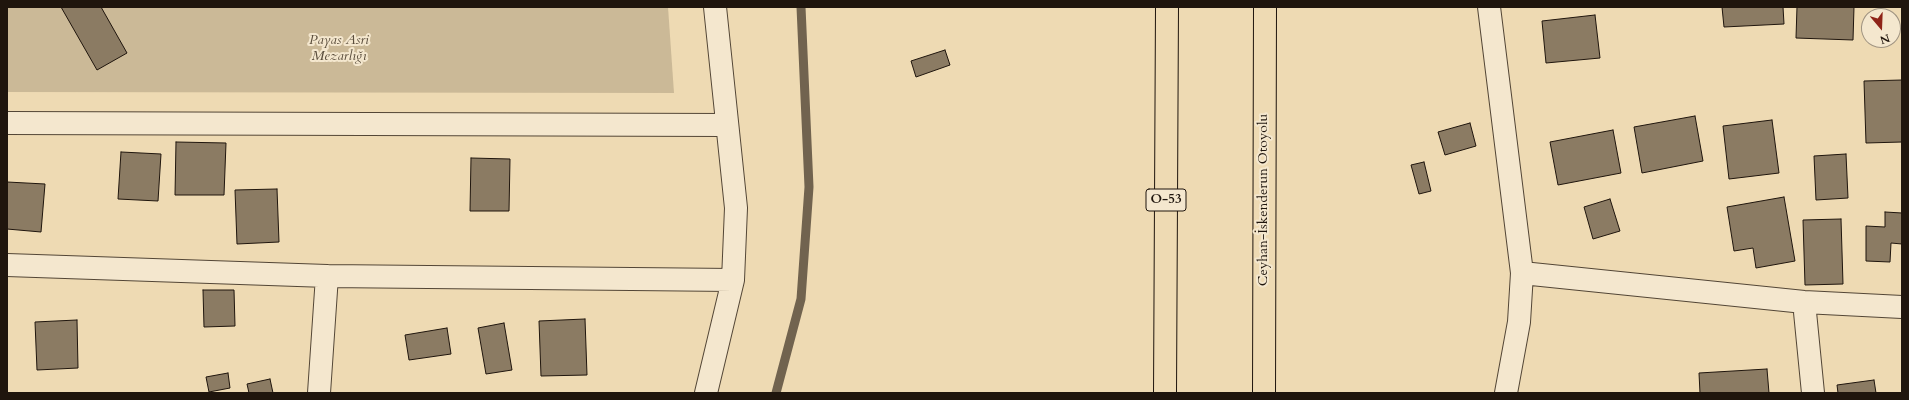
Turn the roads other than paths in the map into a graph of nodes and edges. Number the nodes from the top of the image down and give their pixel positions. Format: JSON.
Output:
{"nodes":[{"id":1,"x":715,"y":7,"type":"edge"},
{"id":2,"x":1167,"y":7,"type":"edge"},
{"id":3,"x":1265,"y":7,"type":"edge"},
{"id":4,"x":1489,"y":7,"type":"edge"},
{"id":5,"x":7,"y":123,"type":"edge"},
{"id":6,"x":728,"y":125,"type":"junction"},
{"id":7,"x":7,"y":265,"type":"edge"},
{"id":8,"x":1522,"y":273,"type":"junction"},
{"id":9,"x":327,"y":276,"type":"junction"},
{"id":10,"x":733,"y":280,"type":"junction"},
{"id":11,"x":1804,"y":302,"type":"junction"},
{"id":12,"x":1902,"y":307,"type":"edge"},
{"id":13,"x":319,"y":393,"type":"edge"},
{"id":14,"x":706,"y":393,"type":"edge"},
{"id":15,"x":1165,"y":393,"type":"edge"},
{"id":16,"x":1264,"y":393,"type":"edge"},
{"id":17,"x":1506,"y":393,"type":"edge"},
{"id":18,"x":1813,"y":393,"type":"edge"}],
"edges":[{"from":1,"to":6,"type":"street"},
{"from":2,"to":15,"type":"highway","number":"O-53"},
{"from":3,"to":16,"type":"highway","name":"Ceyhan-İskenderun Otoyolu"},
{"from":4,"to":8,"type":"street"},
{"from":5,"to":6,"type":"street"},
{"from":6,"to":10,"type":"street"},
{"from":7,"to":9,"type":"street"},
{"from":8,"to":11,"type":"street"},
{"from":8,"to":17,"type":"street"},
{"from":9,"to":10,"type":"street"},
{"from":9,"to":13,"type":"street"},
{"from":10,"to":14,"type":"street"},
{"from":11,"to":12,"type":"street"},
{"from":11,"to":18,"type":"street"}]}
